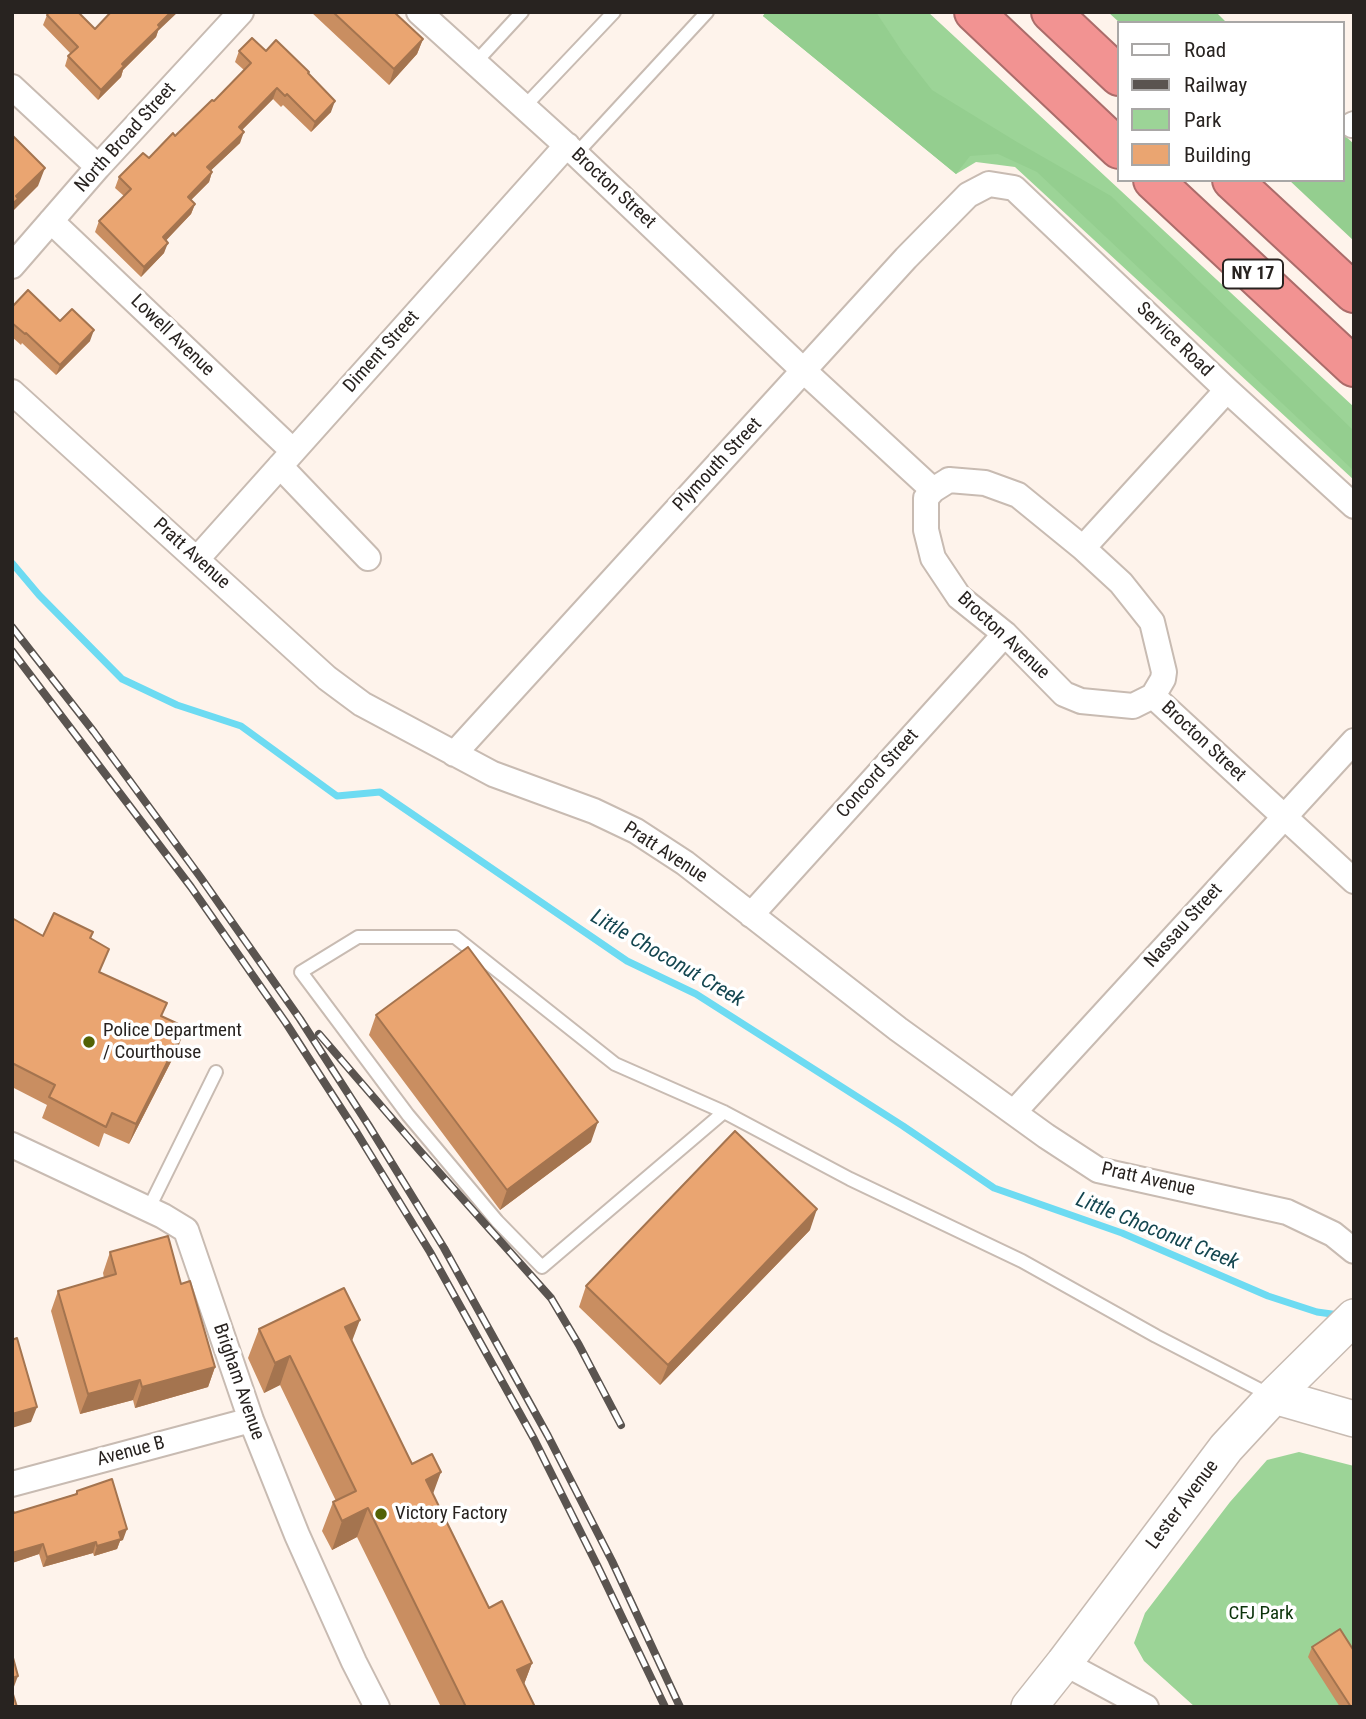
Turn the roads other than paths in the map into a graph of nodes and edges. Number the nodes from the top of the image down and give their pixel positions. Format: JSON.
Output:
{"nodes":[{"id":1,"x":241,"y":12,"type":"edge"},
{"id":2,"x":419,"y":12,"type":"edge"},
{"id":3,"x":522,"y":12,"type":"edge"},
{"id":4,"x":614,"y":12,"type":"edge"},
{"id":5,"x":707,"y":12,"type":"edge"},
{"id":6,"x":974,"y":12,"type":"edge"},
{"id":7,"x":1051,"y":12,"type":"edge"},
{"id":8,"x":475,"y":63,"type":"junction"},
{"id":9,"x":1118,"y":75,"type":"edge"},
{"id":10,"x":12,"y":87,"type":"edge"},
{"id":11,"x":524,"y":107,"type":"junction"},
{"id":12,"x":1118,"y":148,"type":"edge"},
{"id":13,"x":571,"y":150,"type":"junction"},
{"id":14,"x":98,"y":167,"type":"junction"},
{"id":15,"x":1155,"y":182,"type":"edge"},
{"id":16,"x":1234,"y":182,"type":"edge"},
{"id":17,"x":989,"y":184,"type":"joint"},
{"id":18,"x":51,"y":221,"type":"junction"},
{"id":19,"x":12,"y":266,"type":"edge"},
{"id":20,"x":1354,"y":293,"type":"edge"},
{"id":21,"x":1354,"y":367,"type":"edge"},
{"id":22,"x":804,"y":370,"type":"junction"},
{"id":23,"x":1227,"y":390,"type":"junction"},
{"id":24,"x":12,"y":392,"type":"edge"},
{"id":25,"x":287,"y":459,"type":"junction"},
{"id":26,"x":933,"y":490,"type":"junction"},
{"id":27,"x":1354,"y":506,"type":"edge"},
{"id":28,"x":1083,"y":548,"type":"junction"},
{"id":29,"x":368,"y":558,"type":"dead end"},
{"id":30,"x":197,"y":559,"type":"junction"},
{"id":31,"x":1004,"y":634,"type":"junction"},
{"id":32,"x":1153,"y":696,"type":"junction"},
{"id":33,"x":1354,"y":741,"type":"edge"},
{"id":34,"x":454,"y":754,"type":"junction"},
{"id":35,"x":1283,"y":816,"type":"junction"},
{"id":36,"x":1354,"y":881,"type":"edge"},
{"id":37,"x":751,"y":915,"type":"junction"},
{"id":38,"x":216,"y":1072,"type":"dead end"},
{"id":39,"x":724,"y":1112,"type":"junction"},
{"id":40,"x":1014,"y":1112,"type":"junction"},
{"id":41,"x":12,"y":1145,"type":"edge"},
{"id":42,"x":148,"y":1210,"type":"junction"},
{"id":43,"x":1354,"y":1251,"type":"edge"},
{"id":44,"x":1354,"y":1317,"type":"edge"},
{"id":45,"x":1274,"y":1396,"type":"junction"},
{"id":46,"x":1354,"y":1419,"type":"edge"},
{"id":47,"x":251,"y":1420,"type":"junction"},
{"id":48,"x":12,"y":1484,"type":"edge"},
{"id":49,"x":1065,"y":1663,"type":"junction"},
{"id":50,"x":377,"y":1707,"type":"edge"},
{"id":51,"x":1028,"y":1707,"type":"edge"},
{"id":52,"x":1146,"y":1707,"type":"edge"}],
"edges":[{"from":1,"to":14,"type":"street","name":"North Broad Street"},
{"from":2,"to":8,"type":"street","name":"Brocton Street"},
{"from":3,"to":8,"type":"lane"},
{"from":4,"to":11,"type":"lane"},
{"from":5,"to":13,"type":"lane"},
{"from":6,"to":12,"type":"highway"},
{"from":7,"to":9,"type":"highway"},
{"from":8,"to":11,"type":"street","name":"Brocton Street"},
{"from":10,"to":14,"type":"street"},
{"from":11,"to":13,"type":"street","name":"Brocton Street"},
{"from":13,"to":22,"type":"street","name":"Brocton Street"},
{"from":13,"to":25,"type":"street","name":"Diment Street"},
{"from":14,"to":18,"type":"street","name":"North Broad Street"},
{"from":15,"to":21,"type":"highway","number":"NY 17"},
{"from":16,"to":20,"type":"highway","number":"NY 17"},
{"from":17,"to":22,"type":"street","name":"Plymouth Street"},
{"from":17,"to":23,"type":"street","name":"Service Road"},
{"from":18,"to":19,"type":"street","name":"North Broad Street"},
{"from":18,"to":25,"type":"street","name":"Lowell Avenue"},
{"from":22,"to":26,"type":"street"},
{"from":22,"to":34,"type":"street","name":"Plymouth Street"},
{"from":23,"to":27,"type":"street","name":"Service Road"},
{"from":23,"to":28,"type":"street"},
{"from":24,"to":30,"type":"street","name":"Pratt Avenue"},
{"from":25,"to":29,"type":"street","name":"Lowell Avenue"},
{"from":25,"to":30,"type":"street","name":"Diment Street"},
{"from":26,"to":28,"type":"street"},
{"from":26,"to":31,"type":"street","name":"Brocton Avenue"},
{"from":28,"to":32,"type":"street","name":"Brocton Street"},
{"from":30,"to":34,"type":"street","name":"Pratt Avenue"},
{"from":31,"to":32,"type":"street","name":"Brocton Avenue"},
{"from":31,"to":37,"type":"street","name":"Concord Street"},
{"from":32,"to":35,"type":"street","name":"Brocton Street"},
{"from":33,"to":35,"type":"street","name":"Nassau Street"},
{"from":34,"to":37,"type":"street","name":"Pratt Avenue"},
{"from":35,"to":36,"type":"street","name":"Brocton Street"},
{"from":35,"to":40,"type":"street","name":"Nassau Street"},
{"from":37,"to":40,"type":"street","name":"Pratt Avenue"},
{"from":38,"to":42,"type":"lane"},
{"from":39,"to":39,"type":"lane"},
{"from":39,"to":45,"type":"lane"},
{"from":40,"to":43,"type":"street","name":"Pratt Avenue"},
{"from":41,"to":42,"type":"street","name":"Brigham Avenue"},
{"from":42,"to":47,"type":"street","name":"Brigham Avenue"},
{"from":44,"to":45,"type":"street","name":"Lester Avenue"},
{"from":45,"to":46,"type":"street"},
{"from":45,"to":49,"type":"street","name":"Lester Avenue"},
{"from":47,"to":48,"type":"street","name":"Avenue B"},
{"from":47,"to":50,"type":"street","name":"Brigham Avenue"},
{"from":49,"to":51,"type":"street","name":"Lester Avenue"},
{"from":49,"to":52,"type":"street"}]}
